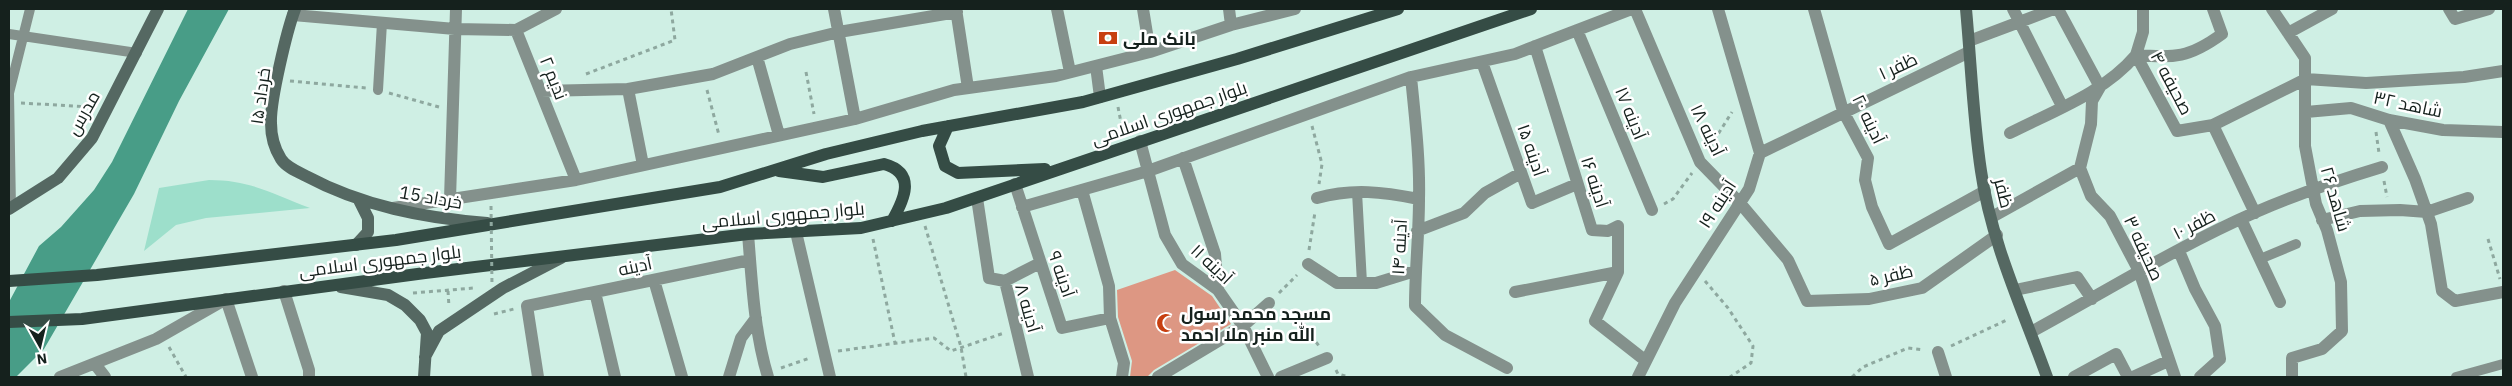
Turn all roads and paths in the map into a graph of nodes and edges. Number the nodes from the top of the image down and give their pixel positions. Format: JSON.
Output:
{"nodes":[{"id":1,"x":30,"y":9,"type":"edge"},
{"id":2,"x":158,"y":9,"type":"edge"},
{"id":3,"x":456,"y":9,"type":"edge"},
{"id":4,"x":556,"y":9,"type":"edge"},
{"id":5,"x":671,"y":9,"type":"edge"},
{"id":6,"x":834,"y":9,"type":"edge"},
{"id":7,"x":1057,"y":9,"type":"edge"},
{"id":8,"x":1143,"y":9,"type":"edge"},
{"id":9,"x":1229,"y":9,"type":"edge"},
{"id":10,"x":1295,"y":9,"type":"edge"},
{"id":11,"x":1398,"y":9,"type":"edge"},
{"id":12,"x":1531,"y":9,"type":"edge"},
{"id":13,"x":1633,"y":9,"type":"edge"},
{"id":14,"x":1718,"y":9,"type":"edge"},
{"id":15,"x":1814,"y":9,"type":"edge"},
{"id":16,"x":1966,"y":9,"type":"edge"},
{"id":17,"x":2013,"y":9,"type":"edge"},
{"id":18,"x":2054,"y":9,"type":"edge"},
{"id":19,"x":2058,"y":9,"type":"edge"},
{"id":20,"x":2143,"y":9,"type":"edge"},
{"id":21,"x":2213,"y":9,"type":"edge"},
{"id":22,"x":2272,"y":9,"type":"edge"},
{"id":23,"x":2332,"y":9,"type":"edge"},
{"id":24,"x":2449,"y":9,"type":"edge"},
{"id":25,"x":2489,"y":9,"type":"edge"},
{"id":26,"x":956,"y":10,"type":"edge"},
{"id":27,"x":294,"y":12,"type":"edge"},
{"id":28,"x":2020,"y":22,"type":"junction"},
{"id":29,"x":382,"y":23,"type":"junction"},
{"id":30,"x":1231,"y":25,"type":"junction"},
{"id":31,"x":456,"y":29,"type":"junction"},
{"id":32,"x":516,"y":30,"type":"junction"},
{"id":33,"x":1578,"y":30,"type":"junction"},
{"id":34,"x":839,"y":32,"type":"junction"},
{"id":35,"x":2288,"y":33,"type":"junction"},
{"id":36,"x":9,"y":34,"type":"edge"},
{"id":37,"x":23,"y":36,"type":"junction"},
{"id":38,"x":1535,"y":46,"type":"junction"},
{"id":39,"x":1969,"y":47,"type":"junction"},
{"id":40,"x":137,"y":52,"type":"junction"},
{"id":41,"x":1150,"y":52,"type":"junction"},
{"id":42,"x":2136,"y":55,"type":"junction"},
{"id":43,"x":757,"y":57,"type":"junction"},
{"id":44,"x":1482,"y":62,"type":"junction"},
{"id":45,"x":1096,"y":66,"type":"junction"},
{"id":46,"x":2503,"y":71,"type":"edge"},
{"id":47,"x":806,"y":72,"type":"dead end"},
{"id":48,"x":1070,"y":72,"type":"junction"},
{"id":49,"x":704,"y":76,"type":"junction"},
{"id":50,"x":576,"y":77,"type":"dead end"},
{"id":51,"x":1411,"y":77,"type":"junction"},
{"id":52,"x":2306,"y":80,"type":"junction"},
{"id":53,"x":2100,"y":87,"type":"junction"},
{"id":54,"x":968,"y":88,"type":"junction"},
{"id":55,"x":628,"y":89,"type":"junction"},
{"id":56,"x":378,"y":90,"type":"dead end"},
{"id":57,"x":540,"y":91,"type":"junction"},
{"id":58,"x":1115,"y":93,"type":"junction"},
{"id":59,"x":1100,"y":97,"type":"junction"},
{"id":60,"x":10,"y":103,"type":"edge"},
{"id":61,"x":2062,"y":106,"type":"junction"},
{"id":62,"x":108,"y":107,"type":"junction"},
{"id":63,"x":1843,"y":111,"type":"junction"},
{"id":64,"x":2306,"y":112,"type":"junction"},
{"id":65,"x":856,"y":118,"type":"junction"},
{"id":66,"x":2389,"y":120,"type":"junction"},
{"id":67,"x":2213,"y":125,"type":"junction"},
{"id":68,"x":948,"y":126,"type":"junction"},
{"id":69,"x":816,"y":127,"type":"junction"},
{"id":70,"x":2503,"y":132,"type":"edge"},
{"id":71,"x":2010,"y":133,"type":"dead end"},
{"id":72,"x":779,"y":135,"type":"junction"},
{"id":73,"x":1140,"y":141,"type":"junction"},
{"id":74,"x":1126,"y":146,"type":"junction"},
{"id":75,"x":722,"y":148,"type":"junction"},
{"id":76,"x":1760,"y":153,"type":"junction"},
{"id":77,"x":1183,"y":158,"type":"junction"},
{"id":78,"x":643,"y":165,"type":"junction"},
{"id":79,"x":2382,"y":167,"type":"dead end"},
{"id":80,"x":1063,"y":168,"type":"junction"},
{"id":81,"x":2080,"y":168,"type":"junction"},
{"id":82,"x":774,"y":170,"type":"junction"},
{"id":83,"x":1148,"y":171,"type":"junction"},
{"id":84,"x":1521,"y":173,"type":"junction"},
{"id":85,"x":10,"y":176,"type":"edge"},
{"id":86,"x":576,"y":180,"type":"junction"},
{"id":87,"x":1015,"y":184,"type":"junction"},
{"id":88,"x":1577,"y":184,"type":"junction"},
{"id":89,"x":2313,"y":188,"type":"junction"},
{"id":90,"x":1082,"y":190,"type":"junction"},
{"id":91,"x":1985,"y":191,"type":"junction"},
{"id":92,"x":1357,"y":192,"type":"junction"},
{"id":93,"x":976,"y":198,"type":"junction"},
{"id":94,"x":1317,"y":198,"type":"dead end"},
{"id":95,"x":2468,"y":198,"type":"dead end"},
{"id":96,"x":450,"y":199,"type":"junction"},
{"id":97,"x":1420,"y":199,"type":"junction"},
{"id":98,"x":359,"y":200,"type":"junction"},
{"id":99,"x":1740,"y":203,"type":"junction"},
{"id":100,"x":491,"y":206,"type":"dead end"},
{"id":101,"x":1022,"y":207,"type":"junction"},
{"id":102,"x":10,"y":208,"type":"edge"},
{"id":103,"x":391,"y":209,"type":"junction"},
{"id":104,"x":1652,"y":210,"type":"dead end"},
{"id":105,"x":2427,"y":212,"type":"junction"},
{"id":106,"x":2255,"y":213,"type":"junction"},
{"id":107,"x":921,"y":214,"type":"junction"},
{"id":108,"x":1992,"y":217,"type":"junction"},
{"id":109,"x":2241,"y":219,"type":"junction"},
{"id":110,"x":2322,"y":220,"type":"junction"},
{"id":111,"x":892,"y":221,"type":"junction"},
{"id":112,"x":499,"y":224,"type":"junction"},
{"id":113,"x":870,"y":226,"type":"junction"},
{"id":114,"x":1417,"y":231,"type":"junction"},
{"id":115,"x":796,"y":232,"type":"junction"},
{"id":116,"x":748,"y":234,"type":"junction"},
{"id":117,"x":1997,"y":235,"type":"junction"},
{"id":118,"x":2488,"y":239,"type":"dead end"},
{"id":119,"x":2296,"y":244,"type":"dead end"},
{"id":120,"x":356,"y":245,"type":"junction"},
{"id":121,"x":2179,"y":251,"type":"junction"},
{"id":122,"x":567,"y":255,"type":"junction"},
{"id":123,"x":2260,"y":259,"type":"junction"},
{"id":124,"x":750,"y":260,"type":"junction"},
{"id":125,"x":1040,"y":264,"type":"junction"},
{"id":126,"x":1308,"y":264,"type":"dead end"},
{"id":127,"x":1696,"y":269,"type":"junction"},
{"id":128,"x":1415,"y":271,"type":"junction"},
{"id":129,"x":2139,"y":271,"type":"junction"},
{"id":130,"x":1618,"y":272,"type":"junction"},
{"id":131,"x":654,"y":280,"type":"junction"},
{"id":132,"x":9,"y":282,"type":"edge"},
{"id":133,"x":1005,"y":282,"type":"junction"},
{"id":134,"x":1362,"y":283,"type":"junction"},
{"id":135,"x":329,"y":285,"type":"junction"},
{"id":136,"x":2502,"y":286,"type":"edge"},
{"id":137,"x":1218,"y":290,"type":"junction"},
{"id":138,"x":2015,"y":290,"type":"junction"},
{"id":139,"x":284,"y":291,"type":"junction"},
{"id":140,"x":595,"y":292,"type":"junction"},
{"id":141,"x":1515,"y":292,"type":"dead end"},
{"id":142,"x":388,"y":295,"type":"junction"},
{"id":143,"x":226,"y":299,"type":"junction"},
{"id":144,"x":2092,"y":299,"type":"junction"},
{"id":145,"x":1807,"y":300,"type":"joint"},
{"id":146,"x":2280,"y":302,"type":"dead end"},
{"id":147,"x":1269,"y":303,"type":"dead end"},
{"id":148,"x":756,"y":318,"type":"junction"},
{"id":149,"x":1110,"y":318,"type":"junction"},
{"id":150,"x":9,"y":322,"type":"edge"},
{"id":151,"x":1243,"y":326,"type":"junction"},
{"id":152,"x":1016,"y":329,"type":"junction"},
{"id":153,"x":2031,"y":332,"type":"junction"},
{"id":154,"x":163,"y":335,"type":"junction"},
{"id":155,"x":895,"y":344,"type":"junction"},
{"id":156,"x":961,"y":347,"type":"junction"},
{"id":157,"x":1938,"y":352,"type":"dead end"},
{"id":158,"x":824,"y":353,"type":"junction"},
{"id":159,"x":425,"y":358,"type":"junction"},
{"id":160,"x":1328,"y":358,"type":"dead end"},
{"id":161,"x":1646,"y":361,"type":"junction"},
{"id":162,"x":2168,"y":361,"type":"junction"},
{"id":163,"x":94,"y":364,"type":"junction"},
{"id":164,"x":2503,"y":364,"type":"edge"},
{"id":165,"x":1507,"y":368,"type":"dead end"},
{"id":166,"x":767,"y":375,"type":"edge"},
{"id":167,"x":60,"y":377,"type":"edge"},
{"id":168,"x":105,"y":377,"type":"edge"},
{"id":169,"x":186,"y":377,"type":"edge"},
{"id":170,"x":252,"y":377,"type":"edge"},
{"id":171,"x":309,"y":377,"type":"edge"},
{"id":172,"x":424,"y":377,"type":"edge"},
{"id":173,"x":538,"y":377,"type":"edge"},
{"id":174,"x":615,"y":377,"type":"edge"},
{"id":175,"x":682,"y":377,"type":"edge"},
{"id":176,"x":729,"y":377,"type":"edge"},
{"id":177,"x":830,"y":377,"type":"edge"},
{"id":178,"x":966,"y":377,"type":"edge"},
{"id":179,"x":1028,"y":377,"type":"edge"},
{"id":180,"x":1122,"y":377,"type":"edge"},
{"id":181,"x":1158,"y":377,"type":"edge"},
{"id":182,"x":1268,"y":377,"type":"edge"},
{"id":183,"x":1282,"y":377,"type":"edge"},
{"id":184,"x":1638,"y":377,"type":"edge"},
{"id":185,"x":1730,"y":377,"type":"edge"},
{"id":186,"x":1946,"y":377,"type":"edge"},
{"id":187,"x":2047,"y":377,"type":"edge"},
{"id":188,"x":2074,"y":377,"type":"edge"},
{"id":189,"x":2128,"y":377,"type":"edge"},
{"id":190,"x":2133,"y":377,"type":"edge"},
{"id":191,"x":2175,"y":377,"type":"edge"},
{"id":192,"x":2200,"y":377,"type":"edge"},
{"id":193,"x":2292,"y":377,"type":"edge"},
{"id":194,"x":2456,"y":377,"type":"edge"}],
"edges":[{"from":1,"to":37,"type":"lane"},
{"from":2,"to":40,"type":"street","name":"مدرس"},
{"from":3,"to":31,"type":"street"},
{"from":4,"to":32,"type":"street"},
{"from":5,"to":50,"type":"path"},
{"from":6,"to":34,"type":"street"},
{"from":7,"to":48,"type":"street"},
{"from":8,"to":41,"type":"street"},
{"from":9,"to":30,"type":"street"},
{"from":10,"to":30,"type":"street"},
{"from":11,"to":58,"type":"main road","name":"بلوار جمهوری اسلامی"},
{"from":12,"to":73,"type":"main road","name":"بلوار جمهوری اسلامی"},
{"from":13,"to":33,"type":"street"},
{"from":13,"to":99,"type":"street","name":"آدینه ۱۸"},
{"from":14,"to":76,"type":"street"},
{"from":15,"to":63,"type":"street","name":"آدینه ۲۰"},
{"from":16,"to":39,"type":"street","name":"ظفر"},
{"from":17,"to":28,"type":"street"},
{"from":18,"to":28,"type":"street","name":"ظفر ۱"},
{"from":19,"to":53,"type":"street"},
{"from":20,"to":42,"type":"street","name":"صحیفه ۴"},
{"from":21,"to":42,"type":"street"},
{"from":22,"to":35,"type":"street","name":"شاهد ۲۶"},
{"from":23,"to":35,"type":"street"},
{"from":24,"to":25,"type":"street"},
{"from":26,"to":34,"type":"street"},
{"from":26,"to":54,"type":"street"},
{"from":27,"to":29,"type":"street"},
{"from":27,"to":98,"type":"street","name":"۱۵ خرداد"},
{"from":28,"to":39,"type":"street","name":"ظفر ۱"},
{"from":28,"to":61,"type":"street"},
{"from":29,"to":31,"type":"street"},
{"from":29,"to":56,"type":"lane"},
{"from":30,"to":41,"type":"street"},
{"from":31,"to":32,"type":"street"},
{"from":31,"to":96,"type":"street"},
{"from":32,"to":57,"type":"street","name":"ندیم ۲"},
{"from":33,"to":38,"type":"street"},
{"from":33,"to":104,"type":"street","name":"آدینه ۱۷"},
{"from":34,"to":43,"type":"street"},
{"from":34,"to":65,"type":"street"},
{"from":35,"to":52,"type":"street","name":"شاهد ۲۶"},
{"from":36,"to":37,"type":"lane"},
{"from":37,"to":40,"type":"lane"},
{"from":37,"to":60,"type":"lane"},
{"from":38,"to":44,"type":"street"},
{"from":38,"to":88,"type":"street","name":"آدینه ۱۶"},
{"from":39,"to":63,"type":"street","name":"ظفر ۱"},
{"from":39,"to":91,"type":"street","name":"ظفر"},
{"from":40,"to":62,"type":"street","name":"مدرس"},
{"from":41,"to":45,"type":"street"},
{"from":42,"to":53,"type":"street"},
{"from":42,"to":67,"type":"street","name":"صحیفه ۴"},
{"from":43,"to":49,"type":"street"},
{"from":43,"to":72,"type":"street"},
{"from":44,"to":51,"type":"street"},
{"from":44,"to":84,"type":"street","name":"آدینه ۱۵"},
{"from":45,"to":48,"type":"street"},
{"from":45,"to":59,"type":"street"},
{"from":46,"to":52,"type":"street"},
{"from":47,"to":69,"type":"path"},
{"from":48,"to":54,"type":"street"},
{"from":49,"to":55,"type":"street"},
{"from":49,"to":75,"type":"path"},
{"from":51,"to":77,"type":"street"},
{"from":51,"to":97,"type":"street","name":"آدینه ۱۴"},
{"from":52,"to":64,"type":"street","name":"شاهد ۲۶"},
{"from":52,"to":67,"type":"street"},
{"from":53,"to":61,"type":"street"},
{"from":53,"to":81,"type":"street"},
{"from":54,"to":65,"type":"street"},
{"from":55,"to":57,"type":"street"},
{"from":55,"to":78,"type":"street"},
{"from":57,"to":86,"type":"street","name":"ندیم ۲"},
{"from":58,"to":59,"type":"main road","name":"بلوار جمهوری اسلامی"},
{"from":58,"to":74,"type":"path"},
{"from":59,"to":68,"type":"main road","name":"بلوار جمهوری اسلامی"},
{"from":60,"to":62,"type":"path"},
{"from":60,"to":85,"type":"lane"},
{"from":61,"to":71,"type":"street"},
{"from":62,"to":102,"type":"street","name":"مدرس"},
{"from":63,"to":76,"type":"street","name":"ظفر ۱"},
{"from":63,"to":91,"type":"street","name":"آدینه ۲۰"},
{"from":64,"to":66,"type":"street","name":"شاهد ۳۲"},
{"from":64,"to":89,"type":"street","name":"شاهد ۲۶"},
{"from":65,"to":69,"type":"street"},
{"from":66,"to":70,"type":"street","name":"شاهد ۳۲"},
{"from":66,"to":105,"type":"street"},
{"from":67,"to":106,"type":"street","name":"صحیفه ۴"},
{"from":68,"to":80,"type":"main road"},
{"from":68,"to":82,"type":"main road","name":"بلوار جمهوری اسلامی"},
{"from":69,"to":72,"type":"street"},
{"from":72,"to":75,"type":"street"},
{"from":73,"to":74,"type":"main road","name":"بلوار جمهوری اسلامی"},
{"from":73,"to":83,"type":"street","name":"آدینه ۱۱"},
{"from":74,"to":80,"type":"main road","name":"بلوار جمهوری اسلامی"},
{"from":75,"to":78,"type":"street"},
{"from":76,"to":99,"type":"street","name":"آدینه ۱۹"},
{"from":77,"to":83,"type":"street"},
{"from":77,"to":137,"type":"street"},
{"from":78,"to":86,"type":"street"},
{"from":79,"to":89,"type":"street","name":"ظفر ۱۰"},
{"from":80,"to":87,"type":"main road","name":"بلوار جمهوری اسلامی"},
{"from":81,"to":108,"type":"street"},
{"from":81,"to":129,"type":"street","name":"صحیفه ۳"},
{"from":82,"to":111,"type":"main road"},
{"from":82,"to":112,"type":"main road","name":"بلوار جمهوری اسلامی"},
{"from":83,"to":90,"type":"street"},
{"from":83,"to":137,"type":"street","name":"آدینه ۱۱"},
{"from":84,"to":88,"type":"street","name":"آدینه ۱۵"},
{"from":84,"to":114,"type":"street"},
{"from":85,"to":102,"type":"lane"},
{"from":86,"to":96,"type":"street"},
{"from":87,"to":93,"type":"main road","name":"بلوار جمهوری اسلامی"},
{"from":87,"to":101,"type":"street","name":"آدینه ۹"},
{"from":88,"to":130,"type":"street","name":"آدینه ۱۶"},
{"from":89,"to":106,"type":"street","name":"ظفر ۱۰"},
{"from":89,"to":110,"type":"street","name":"شاهد ۲۶"},
{"from":90,"to":101,"type":"street"},
{"from":90,"to":149,"type":"street"},
{"from":91,"to":108,"type":"street","name":"ظفر"},
{"from":92,"to":94,"type":"street"},
{"from":92,"to":97,"type":"street"},
{"from":92,"to":134,"type":"lane"},
{"from":93,"to":107,"type":"main road","name":"بلوار جمهوری اسلامی"},
{"from":93,"to":133,"type":"street","name":"آدینه ۸"},
{"from":95,"to":105,"type":"street"},
{"from":96,"to":103,"type":"street"},
{"from":97,"to":114,"type":"street","name":"آدینه ۱۴"},
{"from":98,"to":103,"type":"street","name":"15 خرداد"},
{"from":98,"to":120,"type":"street"},
{"from":99,"to":127,"type":"street","name":"آدینه ۱۹"},
{"from":99,"to":145,"type":"street","name":"آدینه ۱۸"},
{"from":100,"to":142,"type":"path","bridge":true},
{"from":101,"to":125,"type":"street","name":"آدینه ۹"},
{"from":103,"to":112,"type":"street","name":"15 خرداد"},
{"from":105,"to":110,"type":"street"},
{"from":105,"to":136,"type":"street"},
{"from":106,"to":109,"type":"street","name":"ظفر ۱۰"},
{"from":107,"to":111,"type":"main road","name":"بلوار جمهوری اسلامی"},
{"from":107,"to":156,"type":"path"},
{"from":108,"to":117,"type":"street","name":"ظفر"},
{"from":109,"to":121,"type":"street","name":"ظفر ۱۰"},
{"from":109,"to":123,"type":"street"},
{"from":110,"to":193,"type":"street","name":"شاهد ۲۶"},
{"from":111,"to":113,"type":"main road","name":"بلوار جمهوری اسلامی"},
{"from":112,"to":120,"type":"main road","name":"بلوار جمهوری اسلامی"},
{"from":113,"to":115,"type":"main road","name":"بلوار جمهوری اسلامی"},
{"from":113,"to":155,"type":"path"},
{"from":114,"to":128,"type":"street","name":"آدینه ۱۴"},
{"from":115,"to":116,"type":"main road","name":"بلوار جمهوری اسلامی"},
{"from":115,"to":158,"type":"street"},
{"from":116,"to":122,"type":"main road","name":"بلوار جمهوری اسلامی"},
{"from":116,"to":124,"type":"street"},
{"from":117,"to":138,"type":"street","name":"ظفر"},
{"from":117,"to":145,"type":"street","name":"ظفر ۵"},
{"from":118,"to":136,"type":"path"},
{"from":119,"to":123,"type":"lane"},
{"from":120,"to":132,"type":"main road","name":"بلوار جمهوری اسلامی"},
{"from":121,"to":129,"type":"street","name":"ظفر ۱۰"},
{"from":121,"to":192,"type":"street"},
{"from":122,"to":135,"type":"main road","name":"بلوار جمهوری اسلامی"},
{"from":122,"to":159,"type":"street"},
{"from":123,"to":146,"type":"street"},
{"from":124,"to":131,"type":"street","name":"آدینه"},
{"from":124,"to":148,"type":"street"},
{"from":125,"to":133,"type":"street"},
{"from":125,"to":149,"type":"street","name":"آدینه ۹"},
{"from":126,"to":134,"type":"street"},
{"from":127,"to":161,"type":"street","name":"آدینه ۱۹"},
{"from":127,"to":185,"type":"path"},
{"from":128,"to":134,"type":"street"},
{"from":128,"to":165,"type":"street","name":"آدینه ۱۴"},
{"from":129,"to":144,"type":"street","name":"ظفر ۱۰"},
{"from":129,"to":162,"type":"street","name":"صحیفه ۳"},
{"from":130,"to":141,"type":"street"},
{"from":130,"to":161,"type":"street","name":"آدینه ۱۶"},
{"from":131,"to":140,"type":"street","name":"آدینه"},
{"from":131,"to":175,"type":"street"},
{"from":133,"to":152,"type":"street","name":"آدینه ۸"},
{"from":135,"to":139,"type":"main road","name":"بلوار جمهوری اسلامی"},
{"from":135,"to":142,"type":"street"},
{"from":137,"to":151,"type":"street","name":"آدینه ۱۱"},
{"from":138,"to":144,"type":"street"},
{"from":138,"to":153,"type":"street","name":"ظفر"},
{"from":139,"to":143,"type":"main road","name":"بلوار جمهوری اسلامی"},
{"from":139,"to":171,"type":"street"},
{"from":140,"to":173,"type":"street","name":"آدینه"},
{"from":140,"to":174,"type":"street"},
{"from":142,"to":159,"type":"street"},
{"from":143,"to":150,"type":"main road","name":"بلوار جمهوری اسلامی"},
{"from":143,"to":154,"type":"street"},
{"from":143,"to":170,"type":"street"},
{"from":144,"to":153,"type":"street","name":"ظفر ۱۰"},
{"from":147,"to":151,"type":"street"},
{"from":148,"to":166,"type":"street"},
{"from":148,"to":176,"type":"street"},
{"from":149,"to":180,"type":"street"},
{"from":151,"to":181,"type":"street"},
{"from":151,"to":182,"type":"street","name":"آدینه ۱۱"},
{"from":152,"to":156,"type":"path"},
{"from":152,"to":179,"type":"street","name":"آدینه ۸"},
{"from":153,"to":187,"type":"street","name":"ظفر"},
{"from":154,"to":163,"type":"street"},
{"from":154,"to":169,"type":"path"},
{"from":155,"to":156,"type":"path"},
{"from":155,"to":158,"type":"path"},
{"from":156,"to":178,"type":"path"},
{"from":157,"to":186,"type":"street"},
{"from":158,"to":166,"type":"path"},
{"from":158,"to":177,"type":"street"},
{"from":159,"to":172,"type":"street"},
{"from":160,"to":183,"type":"street"},
{"from":161,"to":184,"type":"street","name":"آدینه ۱۹"},
{"from":162,"to":190,"type":"street"},
{"from":162,"to":191,"type":"street","name":"صحیفه ۳"},
{"from":163,"to":167,"type":"street"},
{"from":163,"to":168,"type":"street"},
{"from":164,"to":194,"type":"lane"},
{"from":188,"to":189,"type":"street"}]}
